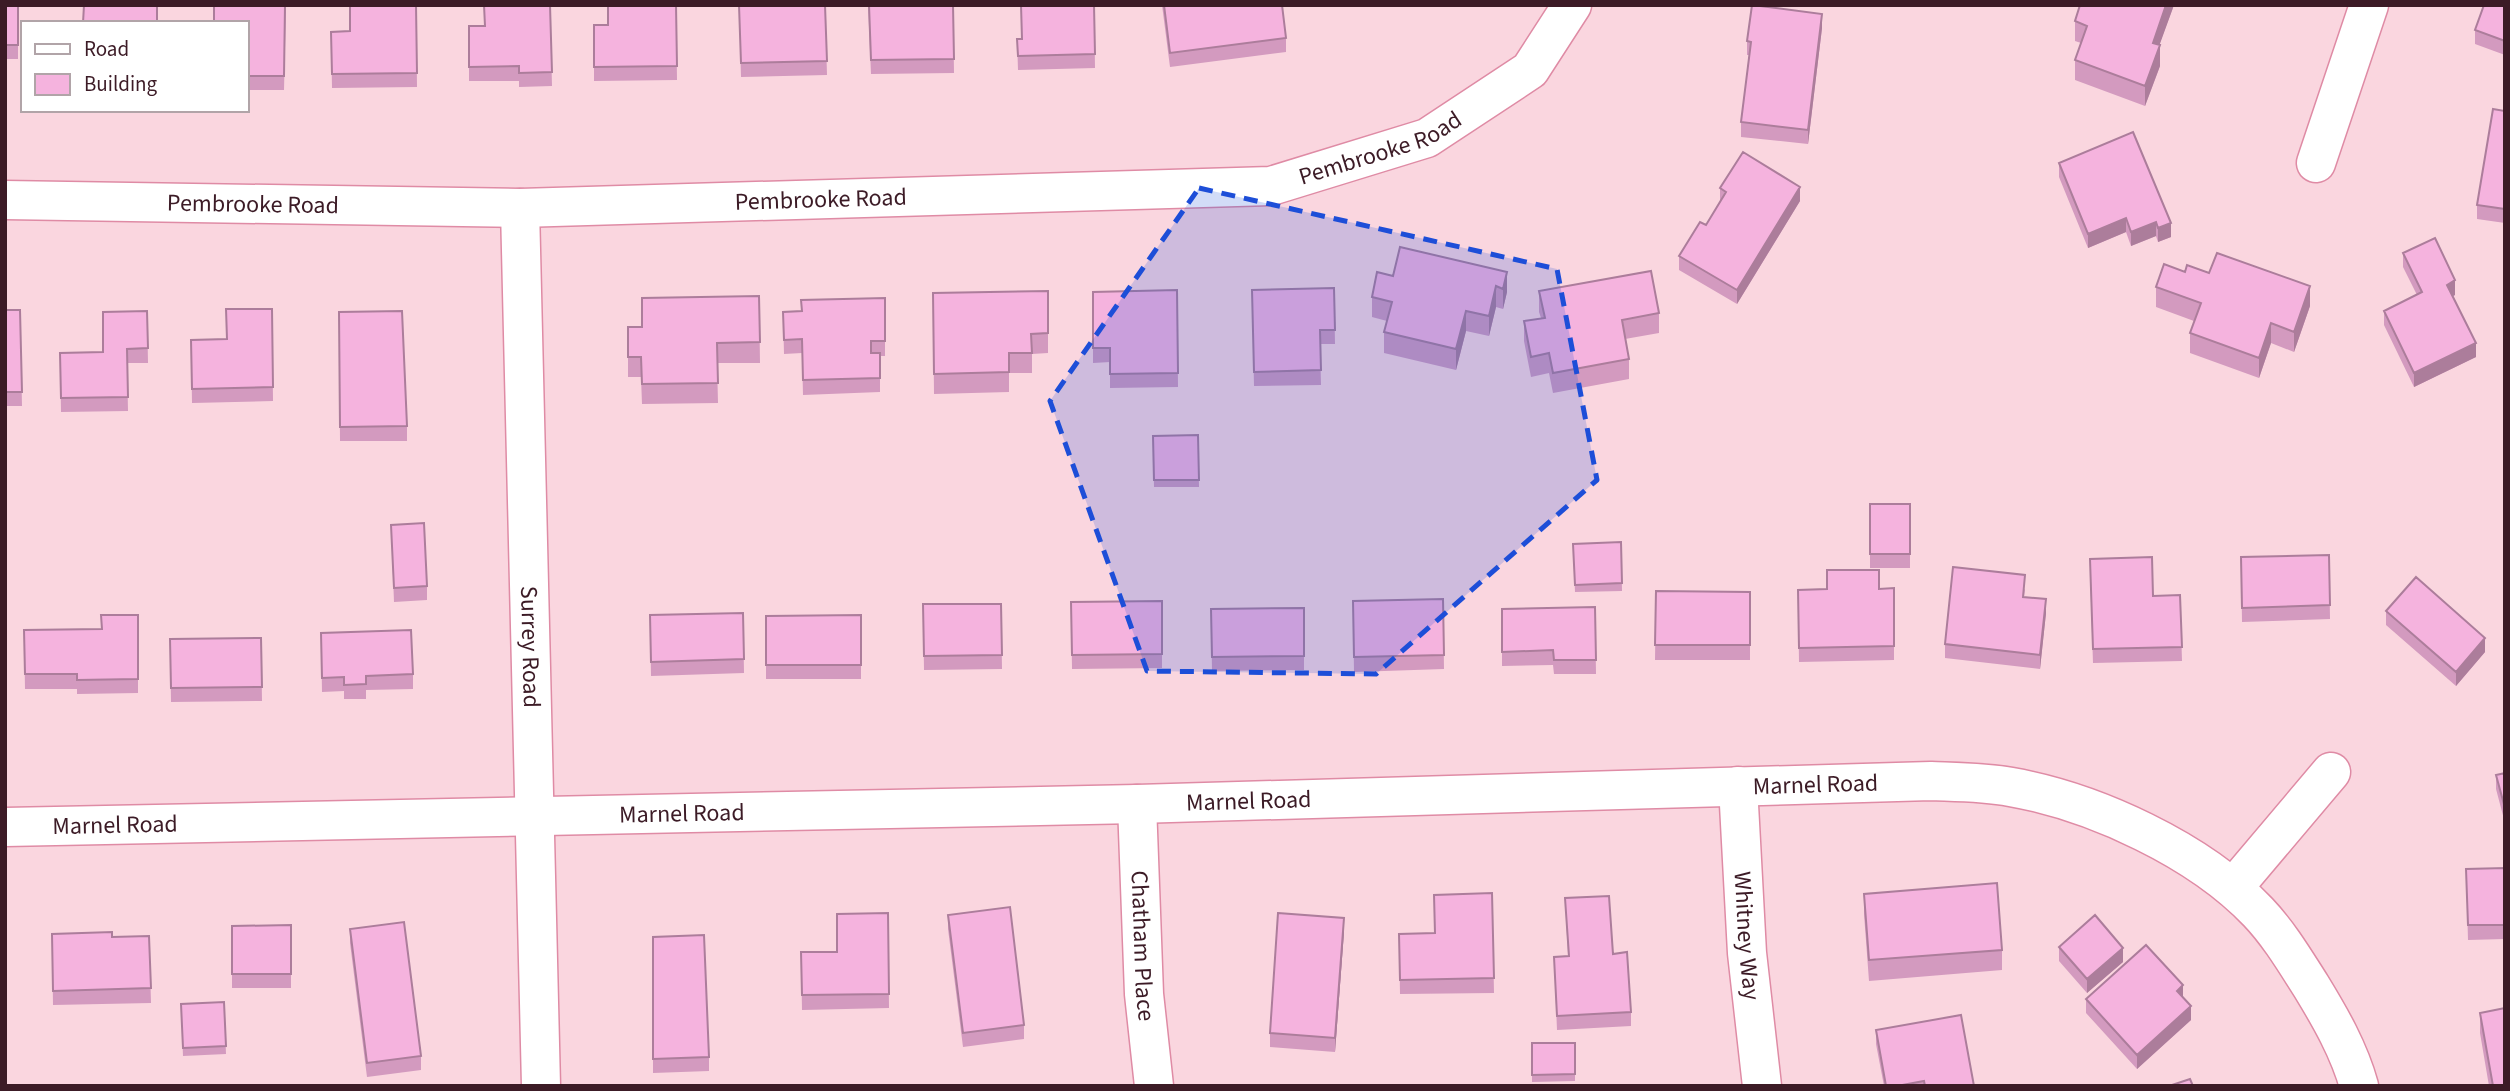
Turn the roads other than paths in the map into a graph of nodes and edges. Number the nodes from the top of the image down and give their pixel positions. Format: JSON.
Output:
{"nodes":[{"id":1,"x":1572,"y":5,"type":"edge"},
{"id":2,"x":2369,"y":5,"type":"edge"},
{"id":3,"x":2316,"y":163,"type":"dead end"},
{"id":4,"x":5,"y":200,"type":"edge"},
{"id":5,"x":520,"y":208,"type":"junction"},
{"id":6,"x":2330,"y":772,"type":"dead end"},
{"id":7,"x":1738,"y":786,"type":"junction"},
{"id":8,"x":1137,"y":804,"type":"junction"},
{"id":9,"x":536,"y":815,"type":"junction"},
{"id":10,"x":5,"y":827,"type":"edge"},
{"id":11,"x":2233,"y":888,"type":"junction"},
{"id":12,"x":541,"y":1086,"type":"edge"},
{"id":13,"x":1154,"y":1086,"type":"edge"},
{"id":14,"x":1762,"y":1086,"type":"edge"},
{"id":15,"x":2359,"y":1086,"type":"edge"}],
"edges":[{"from":1,"to":5,"type":"street","name":"Pembrooke Road"},
{"from":2,"to":3,"type":"street"},
{"from":4,"to":5,"type":"street","name":"Pembrooke Road"},
{"from":5,"to":9,"type":"street","name":"Surrey Road"},
{"from":6,"to":11,"type":"street"},
{"from":7,"to":8,"type":"street","name":"Marnel Road"},
{"from":7,"to":11,"type":"street","name":"Marnel Road"},
{"from":7,"to":14,"type":"street","name":"Whitney Way"},
{"from":8,"to":9,"type":"street","name":"Marnel Road"},
{"from":8,"to":13,"type":"street","name":"Chatham Place"},
{"from":9,"to":10,"type":"street","name":"Marnel Road"},
{"from":9,"to":12,"type":"street","name":"Surrey Road"},
{"from":11,"to":15,"type":"street","name":"Marnel Road"}]}
